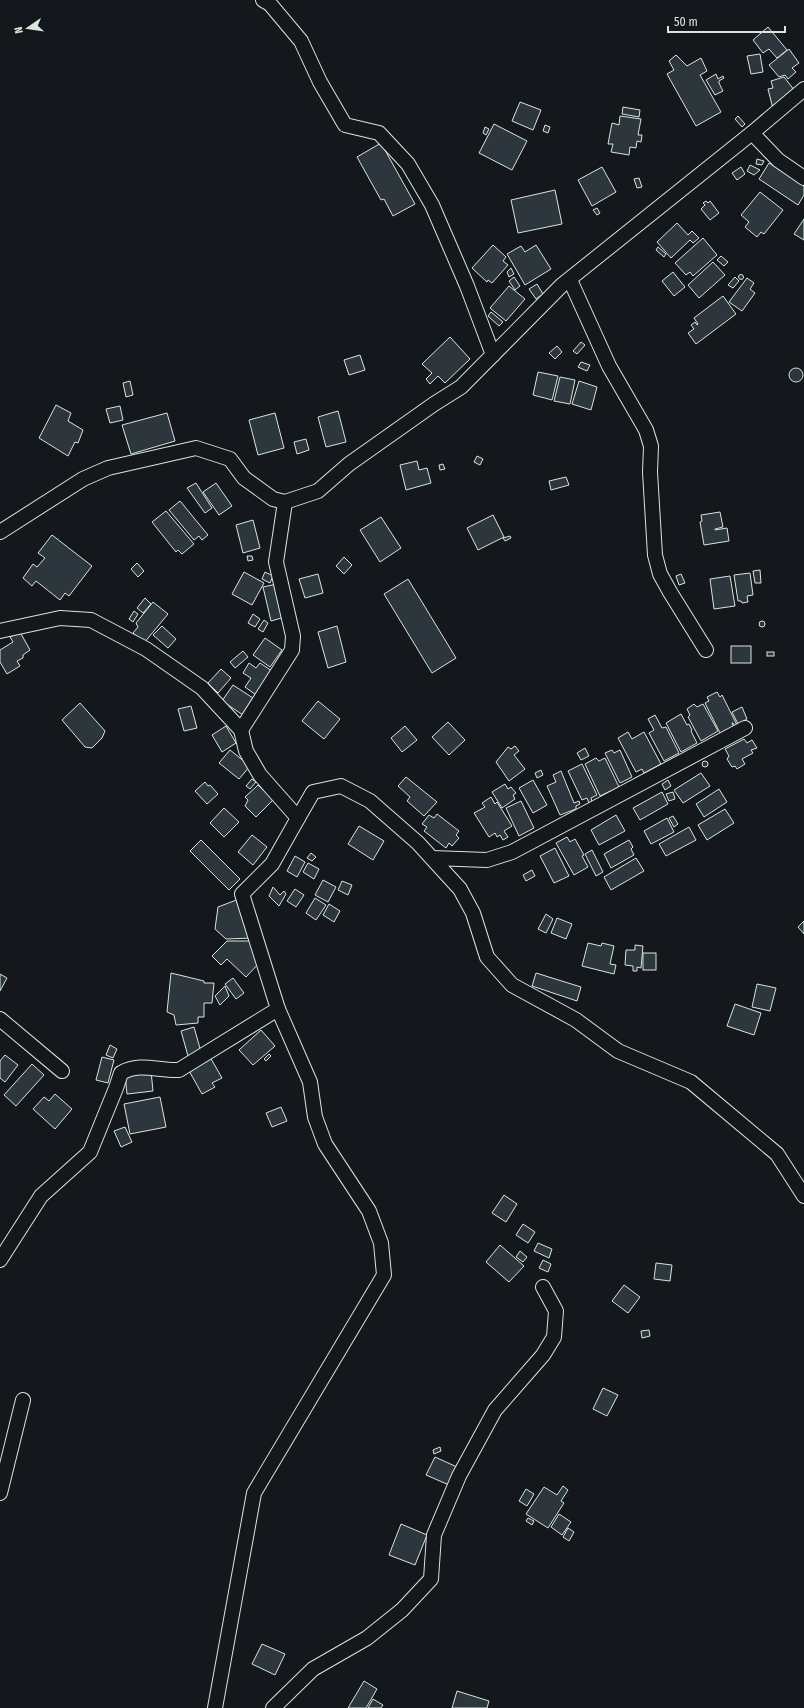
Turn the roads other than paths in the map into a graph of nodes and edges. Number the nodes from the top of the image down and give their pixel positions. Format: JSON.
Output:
{"nodes":[{"id":1,"x":262,"y":0,"type":"edge"},
{"id":2,"x":804,"y":88,"type":"edge"},
{"id":3,"x":752,"y":133,"type":"junction"},
{"id":4,"x":804,"y":178,"type":"edge"},
{"id":5,"x":570,"y":280,"type":"junction"},
{"id":6,"x":493,"y":354,"type":"junction"},
{"id":7,"x":285,"y":502,"type":"junction"},
{"id":8,"x":0,"y":532,"type":"edge"},
{"id":9,"x":0,"y":631,"type":"edge"},
{"id":10,"x":706,"y":650,"type":"dead end"},
{"id":11,"x":745,"y":728,"type":"dead end"},
{"id":12,"x":241,"y":730,"type":"junction"},
{"id":13,"x":298,"y":818,"type":"junction"},
{"id":14,"x":432,"y":858,"type":"junction"},
{"id":15,"x":278,"y":1009,"type":"junction"},
{"id":16,"x":0,"y":1018,"type":"edge"},
{"id":17,"x":62,"y":1071,"type":"dead end"},
{"id":18,"x":804,"y":1196,"type":"edge"},
{"id":19,"x":0,"y":1260,"type":"edge"},
{"id":20,"x":542,"y":1287,"type":"dead end"},
{"id":21,"x":23,"y":1400,"type":"dead end"},
{"id":22,"x":0,"y":1493,"type":"edge"},
{"id":23,"x":215,"y":1708,"type":"edge"},
{"id":24,"x":272,"y":1708,"type":"edge"}],
"edges":[{"from":1,"to":6,"type":"street"},
{"from":2,"to":3,"type":"street"},
{"from":3,"to":4,"type":"street"},
{"from":3,"to":5,"type":"street"},
{"from":5,"to":6,"type":"street"},
{"from":5,"to":10,"type":"street"},
{"from":6,"to":7,"type":"street"},
{"from":7,"to":8,"type":"street"},
{"from":7,"to":12,"type":"street"},
{"from":9,"to":12,"type":"street"},
{"from":11,"to":14,"type":"street"},
{"from":12,"to":13,"type":"street"},
{"from":13,"to":14,"type":"street"},
{"from":13,"to":15,"type":"street"},
{"from":14,"to":18,"type":"street"},
{"from":15,"to":19,"type":"street"},
{"from":15,"to":23,"type":"street"},
{"from":16,"to":17,"type":"street"},
{"from":20,"to":24,"type":"street"},
{"from":21,"to":22,"type":"street"}]}
